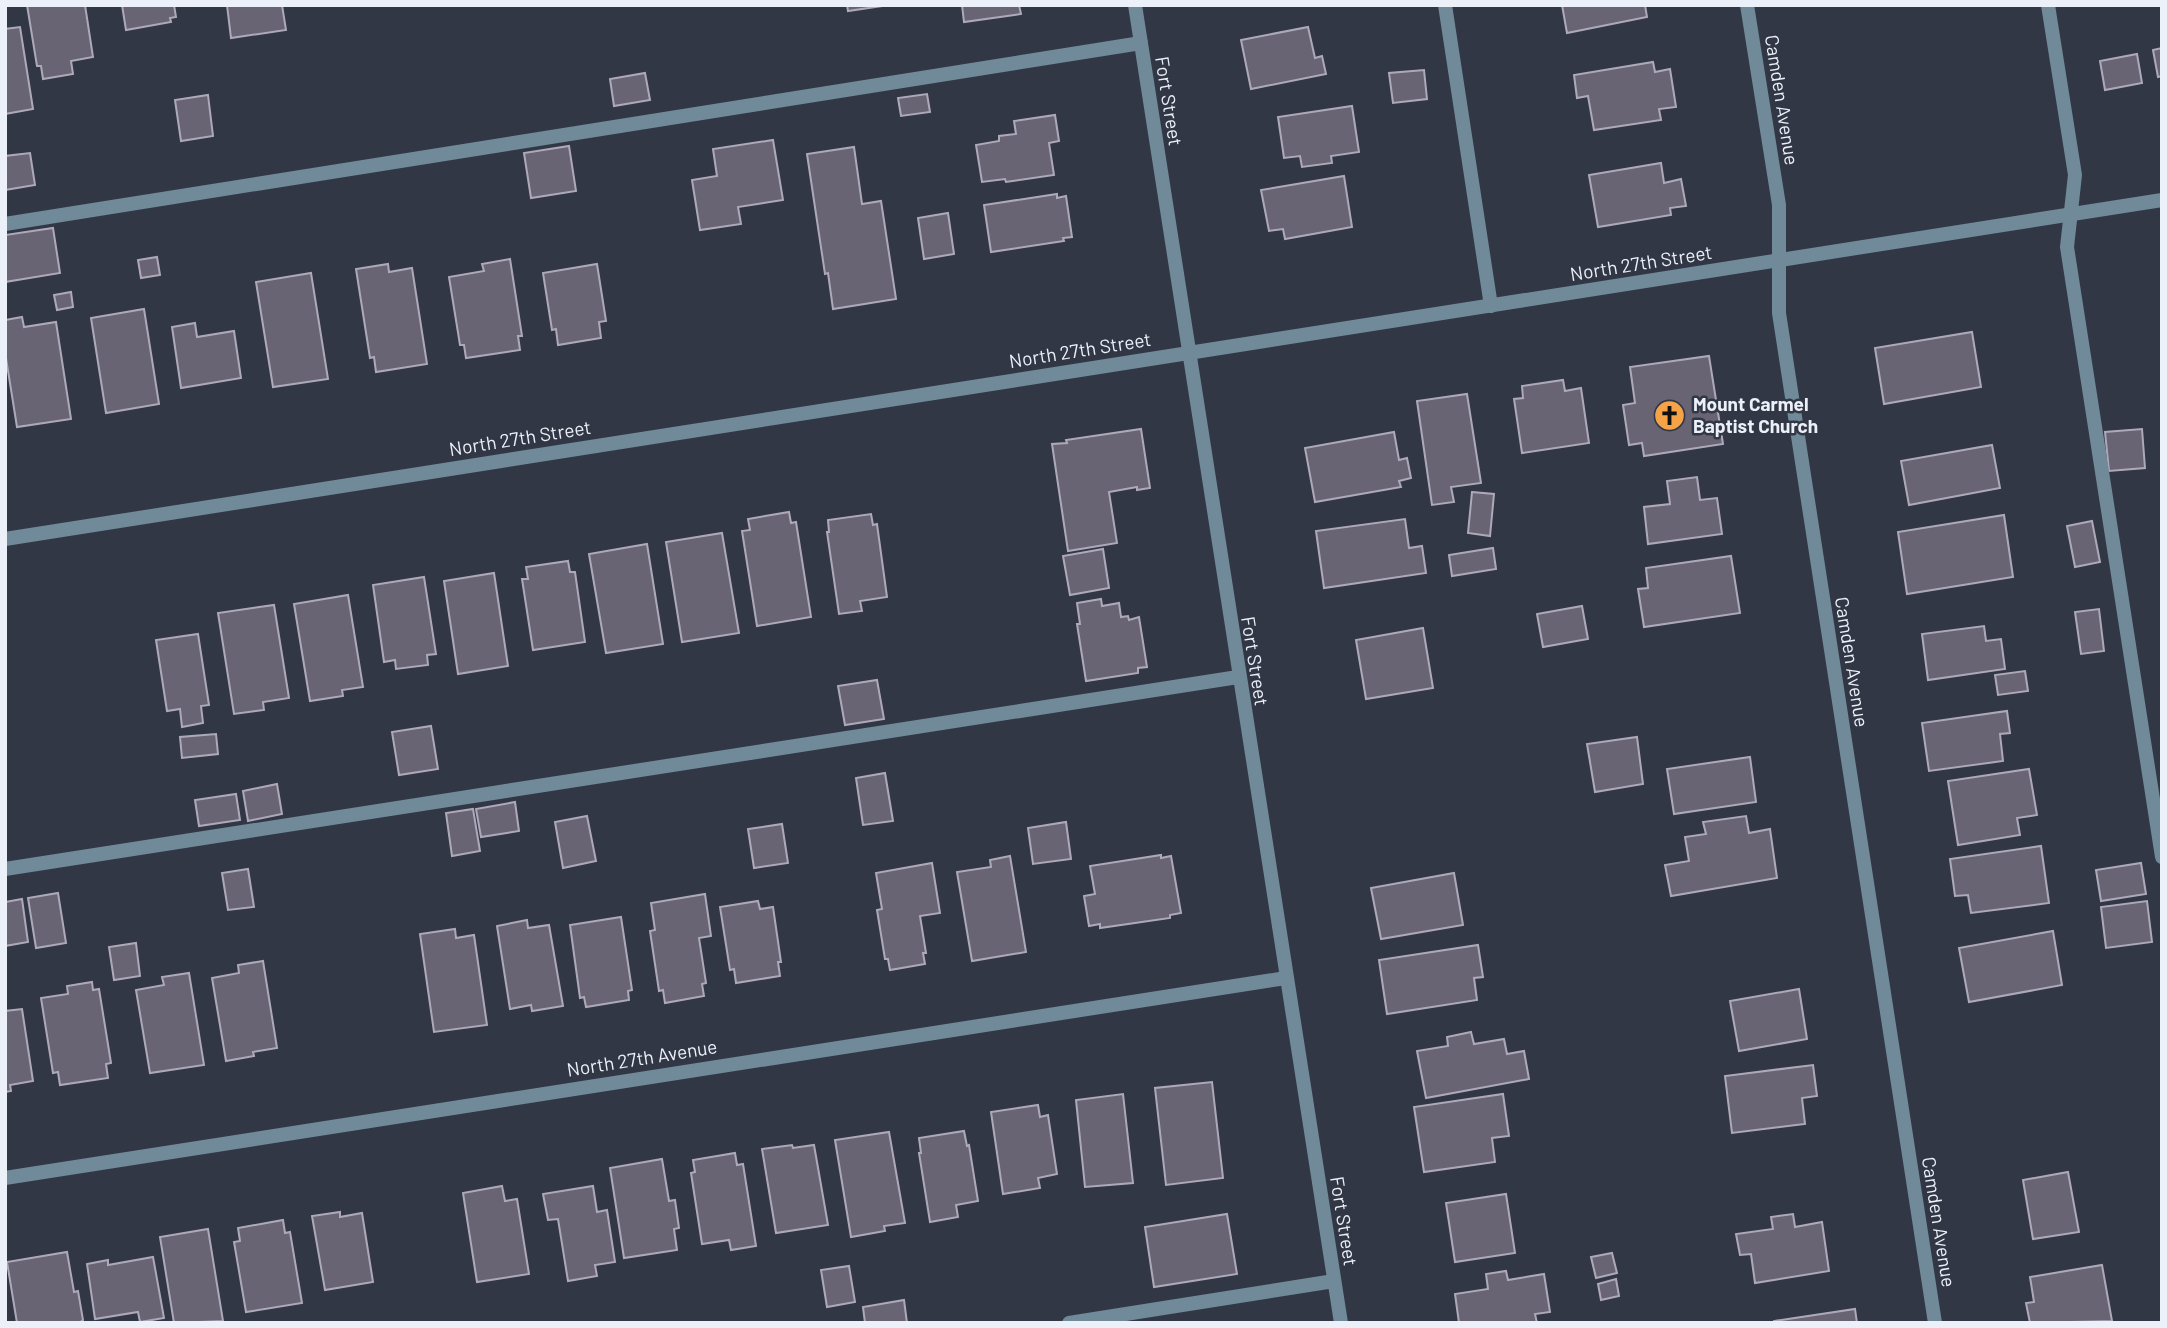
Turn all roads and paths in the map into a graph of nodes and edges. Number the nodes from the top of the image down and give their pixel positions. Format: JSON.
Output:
{"nodes":[{"id":1,"x":1135,"y":5,"type":"edge"},
{"id":2,"x":1445,"y":5,"type":"edge"},
{"id":3,"x":1747,"y":5,"type":"edge"},
{"id":4,"x":2048,"y":5,"type":"edge"},
{"id":5,"x":1141,"y":43,"type":"junction"},
{"id":6,"x":2162,"y":200,"type":"edge"},
{"id":7,"x":2072,"y":215,"type":"junction"},
{"id":8,"x":5,"y":225,"type":"edge"},
{"id":9,"x":1778,"y":261,"type":"junction"},
{"id":10,"x":1491,"y":306,"type":"junction"},
{"id":11,"x":1188,"y":353,"type":"junction"},
{"id":12,"x":5,"y":539,"type":"edge"},
{"id":13,"x":1238,"y":677,"type":"junction"},
{"id":14,"x":2162,"y":857,"type":"edge"},
{"id":15,"x":5,"y":869,"type":"edge"},
{"id":16,"x":1286,"y":978,"type":"junction"},
{"id":17,"x":5,"y":1178,"type":"edge"},
{"id":18,"x":1334,"y":1281,"type":"junction"},
{"id":19,"x":1069,"y":1323,"type":"edge"},
{"id":20,"x":1341,"y":1323,"type":"edge"},
{"id":21,"x":1935,"y":1323,"type":"edge"}],
"edges":[{"from":1,"to":5,"type":"street","name":"Fort Street"},
{"from":2,"to":10,"type":"street"},
{"from":3,"to":9,"type":"street","name":"Camden Avenue"},
{"from":4,"to":7,"type":"street"},
{"from":5,"to":8,"type":"street"},
{"from":5,"to":11,"type":"street","name":"Fort Street"},
{"from":6,"to":7,"type":"street","name":"North 27th Street"},
{"from":7,"to":9,"type":"street","name":"North 27th Street"},
{"from":7,"to":14,"type":"street"},
{"from":9,"to":10,"type":"street","name":"North 27th Street"},
{"from":9,"to":21,"type":"street","name":"Camden Avenue"},
{"from":10,"to":11,"type":"street","name":"North 27th Street"},
{"from":11,"to":12,"type":"street","name":"North 27th Street"},
{"from":11,"to":13,"type":"street","name":"Fort Street"},
{"from":13,"to":15,"type":"street"},
{"from":13,"to":16,"type":"street","name":"Fort Street"},
{"from":16,"to":17,"type":"street","name":"North 27th Avenue"},
{"from":16,"to":18,"type":"street","name":"Fort Street"},
{"from":18,"to":19,"type":"street"},
{"from":18,"to":20,"type":"street","name":"Fort Street"}]}
